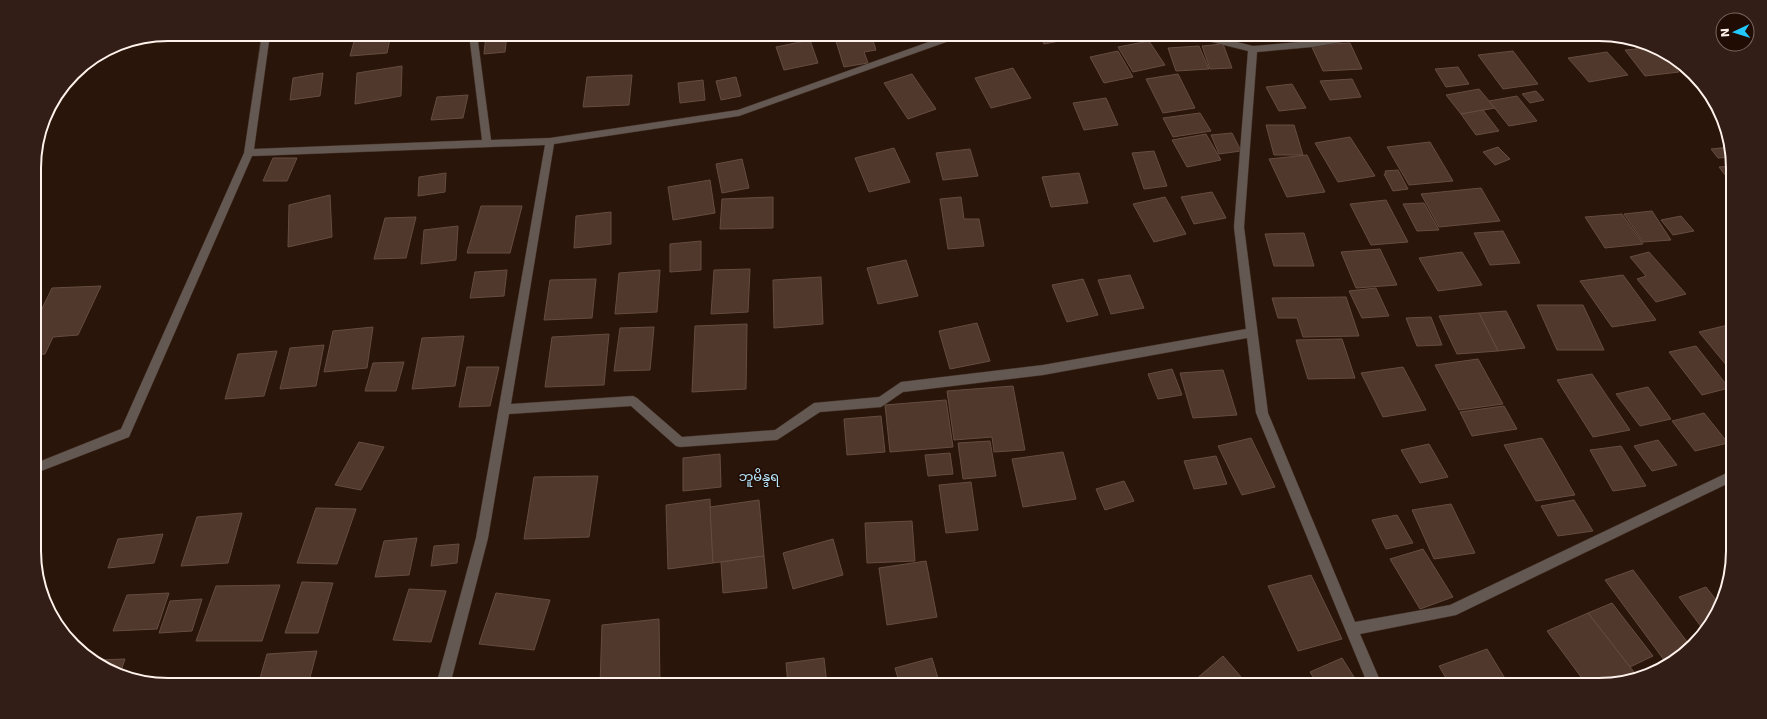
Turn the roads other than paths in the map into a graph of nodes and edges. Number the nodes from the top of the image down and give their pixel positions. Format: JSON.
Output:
{"nodes":[{"id":1,"x":265,"y":41,"type":"edge"},
{"id":2,"x":474,"y":41,"type":"edge"},
{"id":3,"x":938,"y":41,"type":"edge"},
{"id":4,"x":1220,"y":41,"type":"edge"},
{"id":5,"x":1330,"y":41,"type":"edge"},
{"id":6,"x":1253,"y":49,"type":"junction"},
{"id":7,"x":550,"y":141,"type":"junction"},
{"id":8,"x":487,"y":144,"type":"junction"},
{"id":9,"x":249,"y":153,"type":"junction"},
{"id":10,"x":1252,"y":333,"type":"junction"},
{"id":11,"x":504,"y":409,"type":"junction"},
{"id":12,"x":41,"y":466,"type":"edge"},
{"id":13,"x":1726,"y":478,"type":"edge"},
{"id":14,"x":1352,"y":629,"type":"junction"},
{"id":15,"x":445,"y":678,"type":"edge"},
{"id":16,"x":1372,"y":678,"type":"edge"}],
"edges":[{"from":1,"to":9,"type":"street"},
{"from":2,"to":8,"type":"street"},
{"from":3,"to":7,"type":"street"},
{"from":4,"to":6,"type":"street"},
{"from":5,"to":6,"type":"street"},
{"from":6,"to":10,"type":"street"},
{"from":7,"to":8,"type":"street"},
{"from":7,"to":11,"type":"street"},
{"from":8,"to":9,"type":"street"},
{"from":9,"to":12,"type":"street"},
{"from":10,"to":11,"type":"street"},
{"from":10,"to":14,"type":"street"},
{"from":11,"to":15,"type":"street"},
{"from":13,"to":14,"type":"street"},
{"from":14,"to":16,"type":"street"}]}
